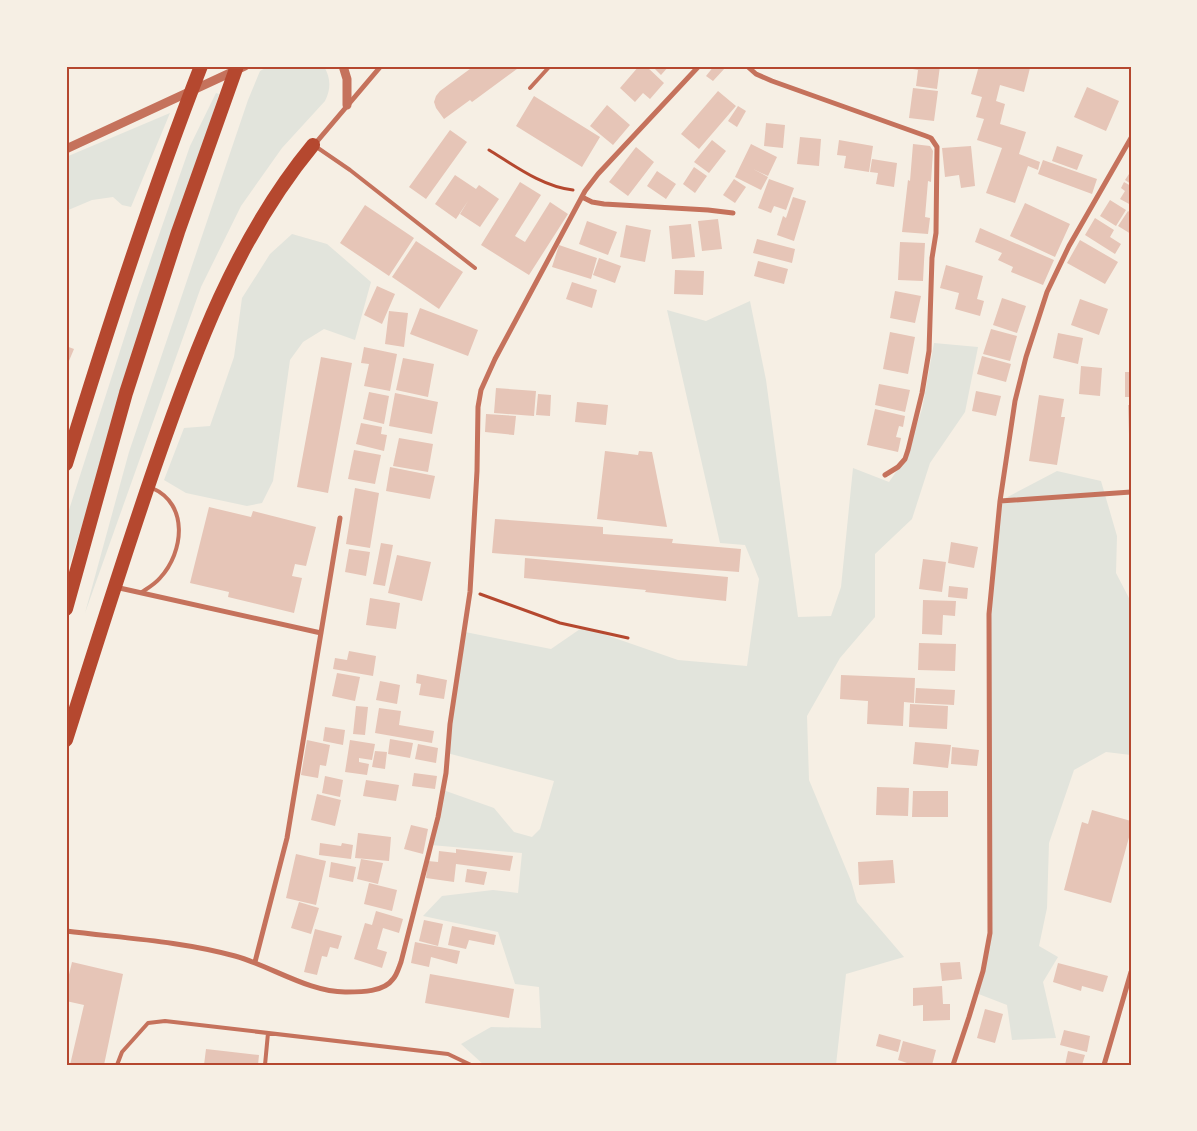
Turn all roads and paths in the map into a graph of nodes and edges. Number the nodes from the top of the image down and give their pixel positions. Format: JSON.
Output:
{"nodes":[{"id":1,"x":201,"y":66,"type":"edge"},
{"id":2,"x":238,"y":66,"type":"edge"},
{"id":3,"x":245,"y":66,"type":"edge"},
{"id":4,"x":343,"y":66,"type":"edge"},
{"id":5,"x":382,"y":66,"type":"edge"},
{"id":6,"x":550,"y":66,"type":"edge"},
{"id":7,"x":699,"y":66,"type":"edge"},
{"id":8,"x":747,"y":66,"type":"edge"},
{"id":9,"x":530,"y":88,"type":"dead end"},
{"id":10,"x":347,"y":105,"type":"junction"},
{"id":11,"x":1131,"y":138,"type":"edge"},
{"id":12,"x":313,"y":145,"type":"junction"},
{"id":13,"x":66,"y":149,"type":"edge"},
{"id":14,"x":489,"y":150,"type":"dead end"},
{"id":15,"x":585,"y":191,"type":"junction"},
{"id":16,"x":582,"y":197,"type":"junction"},
{"id":17,"x":732,"y":214,"type":"dead end"},
{"id":18,"x":475,"y":268,"type":"dead end"},
{"id":19,"x":66,"y":464,"type":"edge"},
{"id":20,"x":885,"y":475,"type":"dead end"},
{"id":21,"x":148,"y":486,"type":"junction"},
{"id":22,"x":1131,"y":492,"type":"edge"},
{"id":23,"x":1000,"y":501,"type":"junction"},
{"id":24,"x":340,"y":518,"type":"dead end"},
{"id":25,"x":114,"y":587,"type":"junction"},
{"id":26,"x":142,"y":592,"type":"junction"},
{"id":27,"x":470,"y":592,"type":"junction"},
{"id":28,"x":66,"y":609,"type":"edge"},
{"id":29,"x":321,"y":632,"type":"junction"},
{"id":30,"x":628,"y":638,"type":"dead end"},
{"id":31,"x":66,"y":740,"type":"edge"},
{"id":32,"x":66,"y":931,"type":"edge"},
{"id":33,"x":255,"y":962,"type":"junction"},
{"id":34,"x":1131,"y":972,"type":"edge"},
{"id":35,"x":268,"y":1033,"type":"junction"},
{"id":36,"x":116,"y":1065,"type":"edge"},
{"id":37,"x":265,"y":1065,"type":"edge"},
{"id":38,"x":471,"y":1065,"type":"edge"},
{"id":39,"x":953,"y":1065,"type":"edge"},
{"id":40,"x":1104,"y":1065,"type":"edge"}],
"edges":[{"from":1,"to":19,"type":"highway"},
{"from":2,"to":28,"type":"highway"},
{"from":3,"to":13,"type":"street"},
{"from":4,"to":10,"type":"street"},
{"from":5,"to":10,"type":"street"},
{"from":6,"to":9,"type":"lane"},
{"from":7,"to":15,"type":"street"},
{"from":8,"to":20,"type":"street"},
{"from":10,"to":12,"type":"street"},
{"from":11,"to":23,"type":"street"},
{"from":12,"to":18,"type":"lane"},
{"from":12,"to":21,"type":"highway"},
{"from":14,"to":15,"type":"path"},
{"from":15,"to":16,"type":"street"},
{"from":16,"to":17,"type":"street"},
{"from":16,"to":27,"type":"street"},
{"from":21,"to":25,"type":"highway"},
{"from":21,"to":26,"type":"lane"},
{"from":22,"to":23,"type":"street"},
{"from":23,"to":39,"type":"street"},
{"from":24,"to":29,"type":"street"},
{"from":25,"to":26,"type":"street"},
{"from":25,"to":31,"type":"highway"},
{"from":26,"to":29,"type":"street"},
{"from":27,"to":30,"type":"path"},
{"from":27,"to":33,"type":"street"},
{"from":29,"to":33,"type":"street"},
{"from":32,"to":33,"type":"street"},
{"from":34,"to":40,"type":"street"},
{"from":35,"to":36,"type":"lane"},
{"from":35,"to":37,"type":"lane"},
{"from":35,"to":38,"type":"lane"}]}
